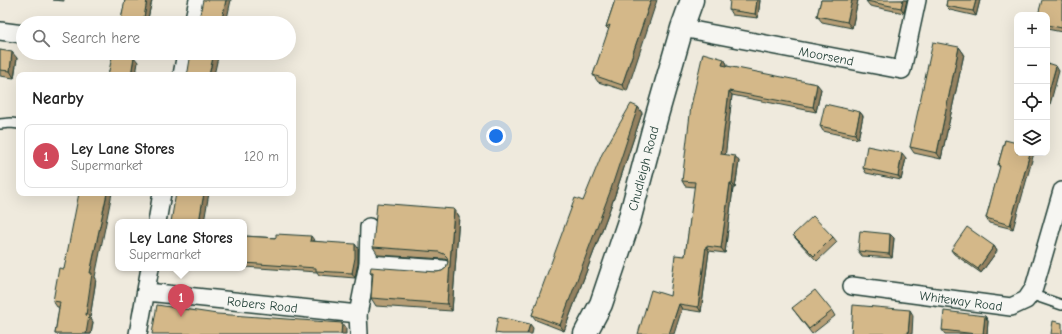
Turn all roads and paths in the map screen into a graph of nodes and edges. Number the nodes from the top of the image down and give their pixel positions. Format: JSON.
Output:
{"nodes":[{"id":1,"x":198,"y":0,"type":"edge"},
{"id":2,"x":692,"y":0,"type":"edge"},
{"id":3,"x":917,"y":0,"type":"edge"},
{"id":4,"x":195,"y":16,"type":"edge"},
{"id":5,"x":682,"y":28,"type":"junction"},
{"id":6,"x":0,"y":31,"type":"edge"},
{"id":7,"x":16,"y":33,"type":"edge"},
{"id":8,"x":185,"y":60,"type":"edge"},
{"id":9,"x":183,"y":72,"type":"edge"},
{"id":10,"x":0,"y":124,"type":"edge"},
{"id":11,"x":16,"y":124,"type":"edge"},
{"id":12,"x":1062,"y":191,"type":"edge"},
{"id":13,"x":161,"y":196,"type":"edge"},
{"id":14,"x":158,"y":219,"type":"edge"},
{"id":15,"x":370,"y":227,"type":"dead end"},
{"id":16,"x":368,"y":264,"type":"junction"},
{"id":17,"x":443,"y":269,"type":"edge"},
{"id":18,"x":150,"y":271,"type":"edge"},
{"id":19,"x":852,"y":286,"type":"dead end"},
{"id":20,"x":147,"y":292,"type":"junction"},
{"id":21,"x":1030,"y":294,"type":"junction"},
{"id":22,"x":1062,"y":305,"type":"edge"},
{"id":23,"x":358,"y":314,"type":"junction"},
{"id":24,"x":138,"y":334,"type":"edge"},
{"id":25,"x":359,"y":334,"type":"edge"},
{"id":26,"x":585,"y":334,"type":"edge"}],
"edges":[{"from":1,"to":4,"type":"street"},
{"from":2,"to":5,"type":"main road","name":"Chudleigh Road"},
{"from":3,"to":5,"type":"street","name":"Moorsend"},
{"from":5,"to":26,"type":"main road","name":"Chudleigh Road"},
{"from":6,"to":7,"type":"street"},
{"from":8,"to":9,"type":"street"},
{"from":10,"to":11,"type":"lane"},
{"from":12,"to":21,"type":"street"},
{"from":13,"to":14,"type":"street"},
{"from":15,"to":16,"type":"street"},
{"from":16,"to":17,"type":"street"},
{"from":16,"to":23,"type":"street"},
{"from":18,"to":20,"type":"street"},
{"from":19,"to":21,"type":"street","name":"Whiteway Road"},
{"from":20,"to":23,"type":"street","name":"Robers Road"},
{"from":20,"to":24,"type":"street"},
{"from":21,"to":22,"type":"lane"},
{"from":23,"to":25,"type":"street"}]}
